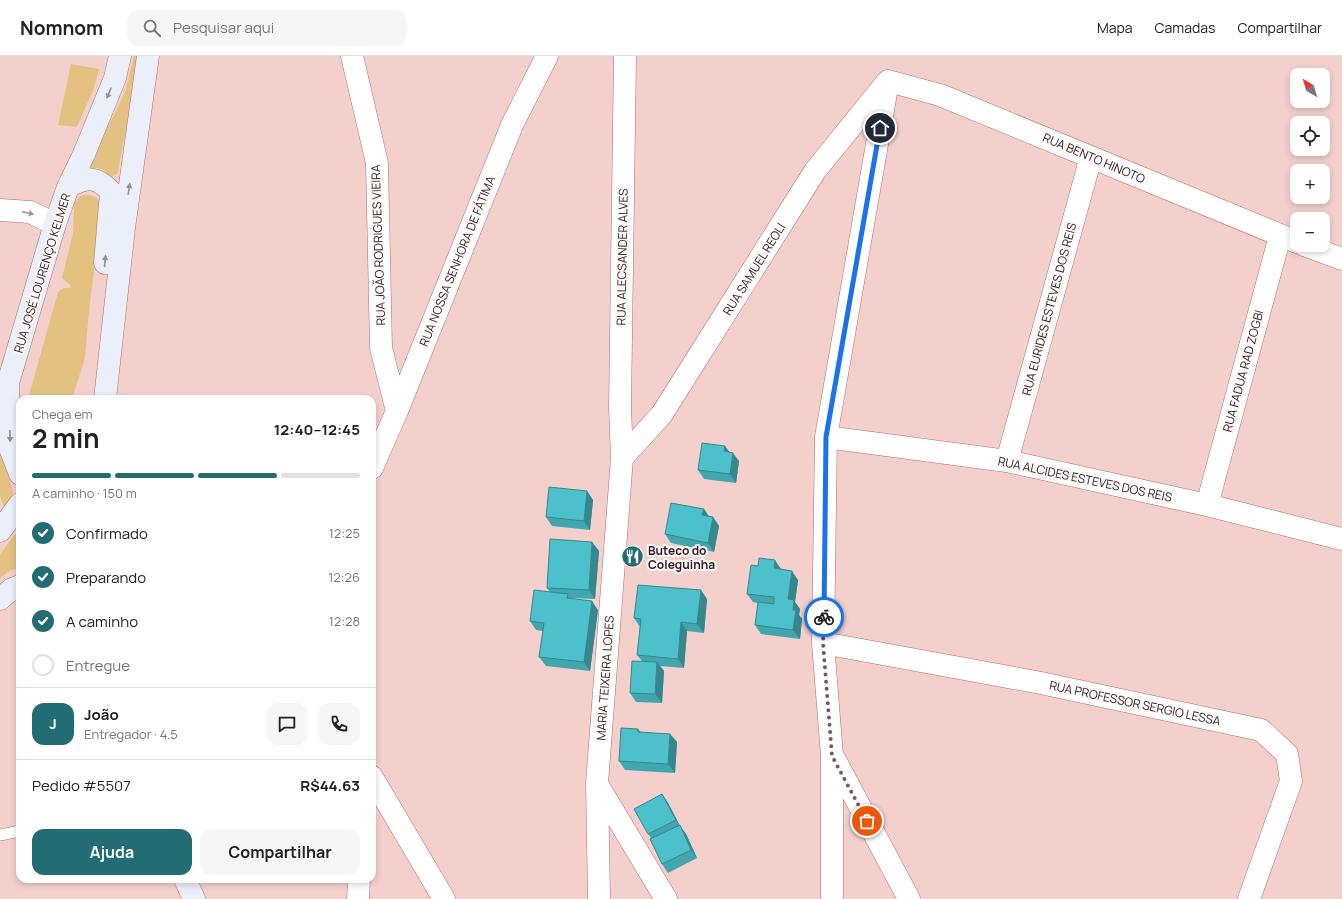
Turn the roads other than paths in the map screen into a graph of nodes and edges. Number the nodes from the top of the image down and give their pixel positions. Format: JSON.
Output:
{"nodes":[{"id":1,"x":120,"y":56,"type":"edge"},
{"id":2,"x":148,"y":56,"type":"edge"},
{"id":3,"x":352,"y":56,"type":"edge"},
{"id":4,"x":546,"y":56,"type":"edge"},
{"id":5,"x":625,"y":56,"type":"edge"},
{"id":6,"x":888,"y":81,"type":"junction"},
{"id":7,"x":1091,"y":157,"type":"junction"},
{"id":8,"x":68,"y":187,"type":"junction"},
{"id":9,"x":0,"y":210,"type":"edge"},
{"id":10,"x":55,"y":224,"type":"junction"},
{"id":11,"x":1289,"y":239,"type":"edge"},
{"id":12,"x":1323,"y":252,"type":"edge"},
{"id":13,"x":1342,"y":259,"type":"edge"},
{"id":14,"x":112,"y":327,"type":"junction"},
{"id":15,"x":8,"y":383,"type":"junction"},
{"id":16,"x":105,"y":390,"type":"edge"},
{"id":17,"x":0,"y":405,"type":"edge"},
{"id":18,"x":397,"y":412,"type":"junction"},
{"id":19,"x":826,"y":437,"type":"junction"},
{"id":20,"x":622,"y":458,"type":"junction"},
{"id":21,"x":376,"y":459,"type":"edge"},
{"id":22,"x":1007,"y":461,"type":"junction"},
{"id":23,"x":16,"y":464,"type":"edge"},
{"id":24,"x":1207,"y":505,"type":"junction"},
{"id":25,"x":16,"y":509,"type":"edge"},
{"id":26,"x":0,"y":531,"type":"edge"},
{"id":27,"x":1342,"y":539,"type":"edge"},
{"id":28,"x":16,"y":588,"type":"edge"},
{"id":29,"x":0,"y":599,"type":"edge"},
{"id":30,"x":823,"y":643,"type":"junction"},
{"id":31,"x":832,"y":756,"type":"junction"},
{"id":32,"x":597,"y":783,"type":"junction"},
{"id":33,"x":376,"y":784,"type":"edge"},
{"id":34,"x":16,"y":833,"type":"edge"},
{"id":35,"x":0,"y":835,"type":"edge"},
{"id":36,"x":187,"y":883,"type":"edge"},
{"id":37,"x":359,"y":883,"type":"edge"},
{"id":38,"x":194,"y":899,"type":"edge"},
{"id":39,"x":358,"y":899,"type":"edge"},
{"id":40,"x":444,"y":899,"type":"edge"},
{"id":41,"x":599,"y":899,"type":"edge"},
{"id":42,"x":666,"y":899,"type":"edge"},
{"id":43,"x":832,"y":899,"type":"edge"},
{"id":44,"x":909,"y":899,"type":"edge"},
{"id":45,"x":1249,"y":899,"type":"edge"}],
"edges":[{"from":1,"to":8,"type":"main road","name":"RUA JOSÉ LOURENÇO KELMER","one_way":true},
{"from":14,"to":2,"type":"main road","one_way":true},
{"from":3,"to":18,"type":"street","name":"RUA JOÃO RODRIGUES VIEIRA"},
{"from":4,"to":18,"type":"street","name":"RUA NOSSA SENHORA DE FÁTIMA"},
{"from":5,"to":20,"type":"street","name":"RUA ALECSANDER ALVES"},
{"from":6,"to":7,"type":"street","name":"RUA BENTO HINOTO"},
{"from":6,"to":19,"type":"street"},
{"from":6,"to":20,"type":"street","name":"RUA SAMUEL REOLI"},
{"from":7,"to":11,"type":"street","name":"RUA BENTO HINOTO"},
{"from":7,"to":22,"type":"street","name":"RUA EURIDES ESTEVES DOS REIS"},
{"from":8,"to":10,"type":"main road","name":"RUA JOSÉ LOURENÇO KELMER"},
{"from":14,"to":8,"type":"main road","one_way":true},
{"from":9,"to":10,"type":"street","one_way":true},
{"from":10,"to":15,"type":"main road","name":"RUA JOSÉ LOURENÇO KELMER"},
{"from":11,"to":24,"type":"street","name":"RUA FADUA RAD ZOGBI"},
{"from":12,"to":13,"type":"street"},
{"from":14,"to":16,"type":"main road"},
{"from":15,"to":17,"type":"main road"},
{"from":15,"to":23,"type":"main road","name":"RUA JOSÉ LOURENÇO KELMER","one_way":true},
{"from":18,"to":21,"type":"street","name":"RUA NOSSA SENHORA DE FÁTIMA"},
{"from":19,"to":22,"type":"street","name":"RUA ALCIDES ESTEVES DOS REIS"},
{"from":19,"to":30,"type":"street"},
{"from":20,"to":32,"type":"street","name":"MARIA TEIXEIRA LOPES"},
{"from":22,"to":24,"type":"street","name":"RUA ALCIDES ESTEVES DOS REIS"},
{"from":24,"to":27,"type":"street","name":"RUA ALCIDES ESTEVES DOS REIS"},
{"from":25,"to":26,"type":"main road"},
{"from":28,"to":29,"type":"main road"},
{"from":30,"to":31,"type":"street"},
{"from":30,"to":45,"type":"street","name":"RUA PROFESSOR SERGIO LESSA"},
{"from":31,"to":43,"type":"street"},
{"from":31,"to":44,"type":"street"},
{"from":32,"to":41,"type":"street","name":"MARIA TEIXEIRA LOPES"},
{"from":32,"to":42,"type":"street"},
{"from":33,"to":40,"type":"street"},
{"from":34,"to":35,"type":"lane"},
{"from":36,"to":38,"type":"main road"},
{"from":37,"to":39,"type":"street"}]}
